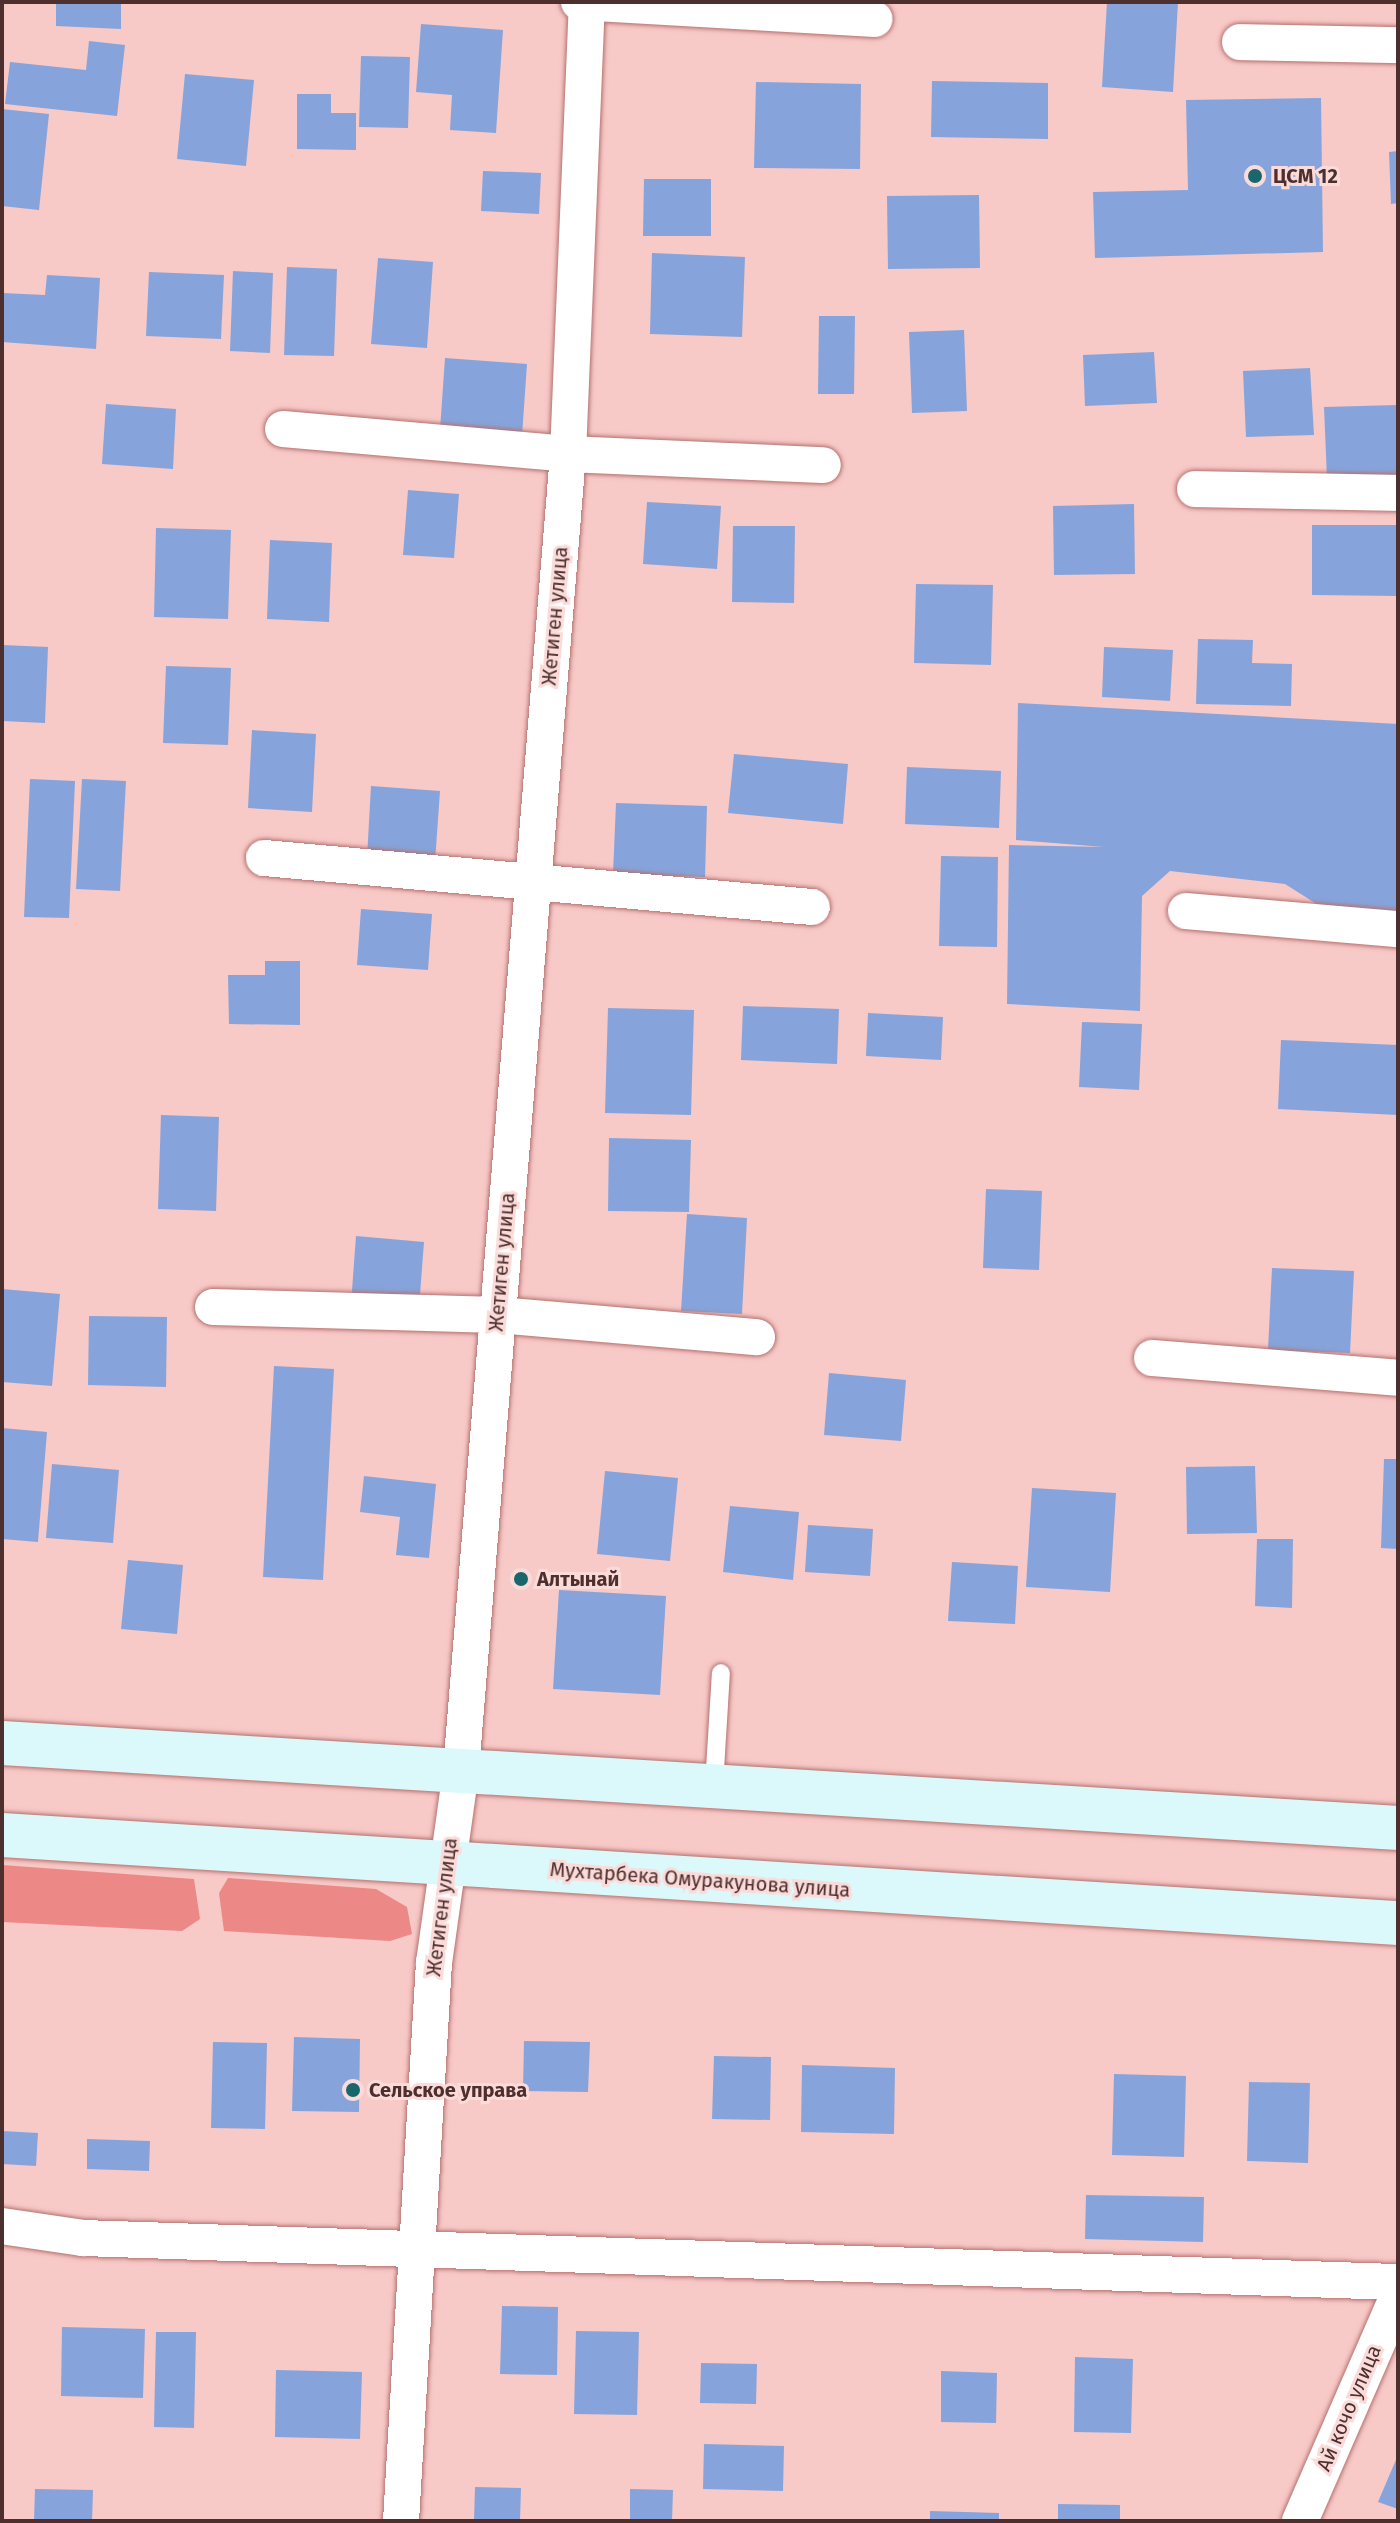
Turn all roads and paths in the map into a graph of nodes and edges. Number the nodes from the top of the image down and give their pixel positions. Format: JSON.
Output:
{"nodes":[{"id":1,"x":579,"y":2,"type":"edge"},
{"id":2,"x":587,"y":2,"type":"edge"},
{"id":3,"x":875,"y":19,"type":"dead end"},
{"id":4,"x":1240,"y":42,"type":"dead end"},
{"id":5,"x":1398,"y":45,"type":"edge"},
{"id":6,"x":283,"y":429,"type":"dead end"},
{"id":7,"x":568,"y":454,"type":"junction"},
{"id":8,"x":823,"y":465,"type":"dead end"},
{"id":9,"x":1195,"y":489,"type":"dead end"},
{"id":10,"x":1398,"y":493,"type":"edge"},
{"id":11,"x":264,"y":858,"type":"dead end"},
{"id":12,"x":533,"y":884,"type":"junction"},
{"id":13,"x":812,"y":907,"type":"dead end"},
{"id":14,"x":1186,"y":911,"type":"dead end"},
{"id":15,"x":1398,"y":929,"type":"edge"},
{"id":16,"x":213,"y":1307,"type":"dead end"},
{"id":17,"x":498,"y":1315,"type":"junction"},
{"id":18,"x":757,"y":1337,"type":"dead end"},
{"id":19,"x":1152,"y":1358,"type":"dead end"},
{"id":20,"x":1398,"y":1378,"type":"edge"},
{"id":21,"x":721,"y":1673,"type":"dead end"},
{"id":22,"x":2,"y":1743,"type":"edge"},
{"id":23,"x":461,"y":1770,"type":"junction"},
{"id":24,"x":714,"y":1786,"type":"junction"},
{"id":25,"x":1398,"y":1828,"type":"edge"},
{"id":26,"x":2,"y":1835,"type":"edge"},
{"id":27,"x":445,"y":1864,"type":"junction"},
{"id":28,"x":1398,"y":1923,"type":"edge"},
{"id":29,"x":2,"y":2226,"type":"edge"},
{"id":30,"x":413,"y":2247,"type":"junction"},
{"id":31,"x":1398,"y":2282,"type":"edge"},
{"id":32,"x":1398,"y":2296,"type":"edge"},
{"id":33,"x":401,"y":2521,"type":"edge"},
{"id":34,"x":1300,"y":2521,"type":"edge"}],
"edges":[{"from":1,"to":2,"type":"street"},
{"from":2,"to":3,"type":"street"},
{"from":2,"to":7,"type":"street","name":"Жетиген улица"},
{"from":4,"to":5,"type":"street"},
{"from":6,"to":7,"type":"street"},
{"from":7,"to":8,"type":"street"},
{"from":7,"to":12,"type":"street","name":"Жетиген улица"},
{"from":9,"to":10,"type":"street"},
{"from":11,"to":12,"type":"street"},
{"from":12,"to":13,"type":"street"},
{"from":12,"to":17,"type":"street","name":"Жетиген улица"},
{"from":14,"to":15,"type":"street"},
{"from":16,"to":17,"type":"street"},
{"from":17,"to":18,"type":"street"},
{"from":17,"to":23,"type":"street","name":"Жетиген улица"},
{"from":19,"to":20,"type":"street"},
{"from":21,"to":24,"type":"lane"},
{"from":22,"to":23,"type":"main road"},
{"from":23,"to":24,"type":"main road"},
{"from":23,"to":27,"type":"street","name":"Жетиген улица"},
{"from":24,"to":25,"type":"main road"},
{"from":26,"to":27,"type":"main road","name":"Мухтарбека Омуракунова улица"},
{"from":27,"to":28,"type":"main road","name":"Мухтарбека Омуракунова улица"},
{"from":27,"to":30,"type":"street","name":"Жетиген улица"},
{"from":29,"to":30,"type":"street"},
{"from":30,"to":31,"type":"street"},
{"from":30,"to":33,"type":"street","name":"Жетиген улица"},
{"from":32,"to":34,"type":"street","name":"Ай кочо улица"}]}
